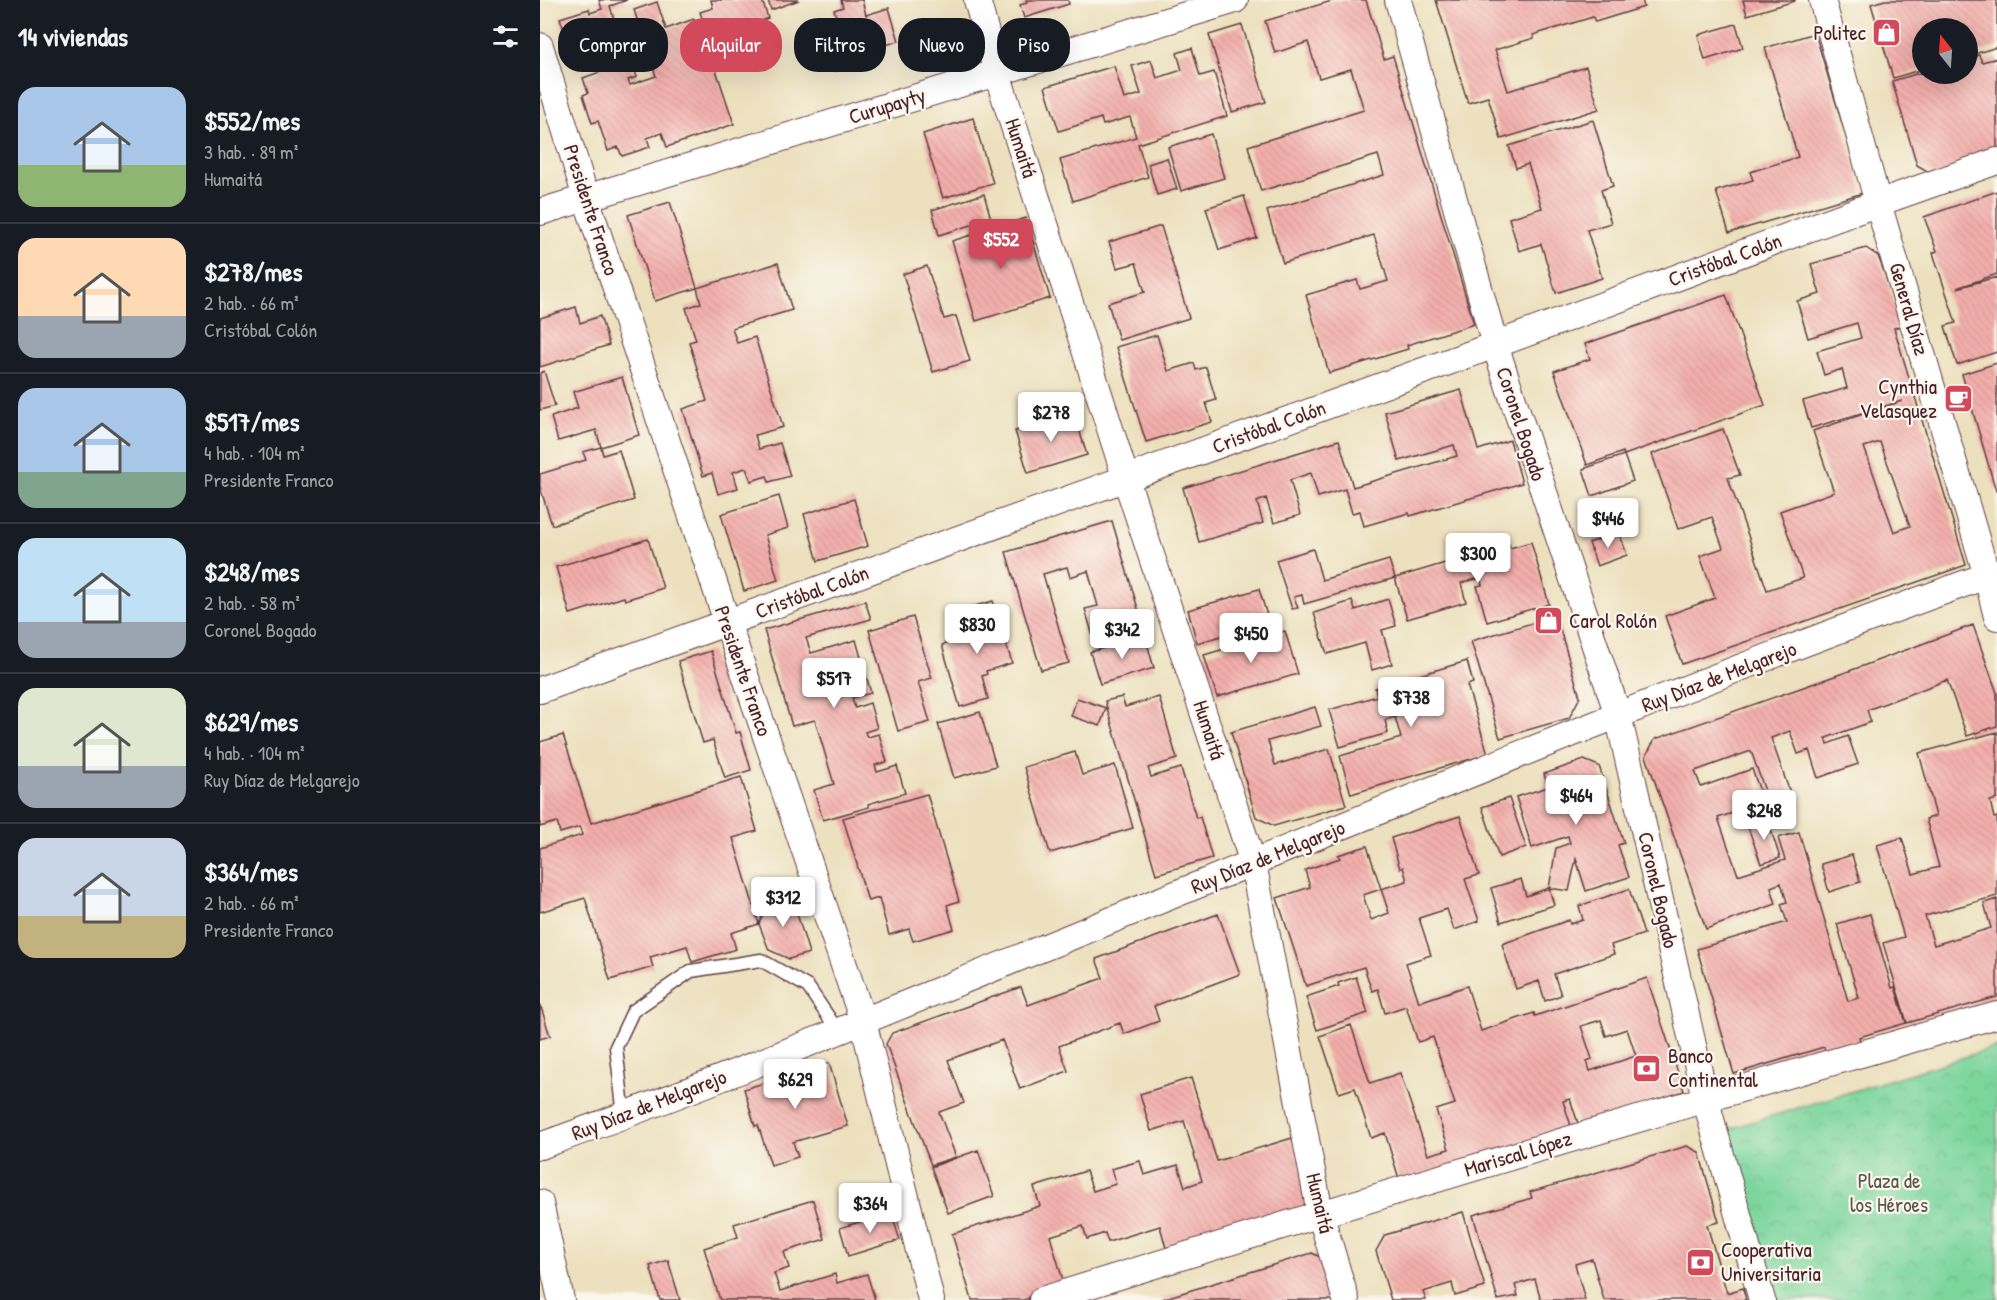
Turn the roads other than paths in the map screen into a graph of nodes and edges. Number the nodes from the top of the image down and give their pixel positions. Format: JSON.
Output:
{"nodes":[{"id":1,"x":976,"y":0,"type":"edge"},
{"id":2,"x":1235,"y":0,"type":"edge"},
{"id":3,"x":1398,"y":0,"type":"edge"},
{"id":4,"x":1822,"y":0,"type":"edge"},
{"id":5,"x":540,"y":46,"type":"edge"},
{"id":6,"x":997,"y":73,"type":"junction"},
{"id":7,"x":1997,"y":161,"type":"edge"},
{"id":8,"x":586,"y":198,"type":"junction"},
{"id":9,"x":1878,"y":203,"type":"junction"},
{"id":10,"x":540,"y":212,"type":"edge"},
{"id":11,"x":1495,"y":345,"type":"junction"},
{"id":12,"x":1126,"y":479,"type":"junction"},
{"id":13,"x":1992,"y":574,"type":"edge"},
{"id":14,"x":1997,"y":617,"type":"edge"},
{"id":15,"x":726,"y":622,"type":"junction"},
{"id":16,"x":540,"y":690,"type":"edge"},
{"id":17,"x":1618,"y":715,"type":"junction"},
{"id":18,"x":1253,"y":863,"type":"junction"},
{"id":19,"x":1997,"y":1015,"type":"edge"},
{"id":20,"x":863,"y":1021,"type":"junction"},
{"id":21,"x":838,"y":1031,"type":"junction"},
{"id":22,"x":1705,"y":1098,"type":"junction"},
{"id":23,"x":624,"y":1116,"type":"junction"},
{"id":24,"x":540,"y":1146,"type":"edge"},
{"id":25,"x":540,"y":1203,"type":"edge"},
{"id":26,"x":1320,"y":1213,"type":"junction"},
{"id":27,"x":561,"y":1300,"type":"edge"},
{"id":28,"x":931,"y":1300,"type":"edge"},
{"id":29,"x":1042,"y":1300,"type":"edge"},
{"id":30,"x":1346,"y":1300,"type":"edge"},
{"id":31,"x":1762,"y":1300,"type":"edge"}],
"edges":[{"from":1,"to":6,"type":"street","name":"Humaitá"},
{"from":2,"to":6,"type":"street","name":"Curupayty"},
{"from":3,"to":11,"type":"street","name":"Coronel Bogado"},
{"from":4,"to":9,"type":"street","name":"General Díaz"},
{"from":5,"to":8,"type":"street","name":"Presidente Franco"},
{"from":6,"to":8,"type":"street","name":"Curupayty"},
{"from":6,"to":12,"type":"street","name":"Humaitá"},
{"from":7,"to":9,"type":"street","name":"Cristóbal Colón"},
{"from":8,"to":10,"type":"street","name":"Curupayty"},
{"from":8,"to":15,"type":"street","name":"Presidente Franco"},
{"from":9,"to":11,"type":"street","name":"Cristóbal Colón"},
{"from":9,"to":13,"type":"street","name":"General Díaz"},
{"from":11,"to":12,"type":"street","name":"Cristóbal Colón"},
{"from":11,"to":17,"type":"street","name":"Coronel Bogado"},
{"from":12,"to":15,"type":"street","name":"Cristóbal Colón"},
{"from":12,"to":18,"type":"street","name":"Humaitá"},
{"from":13,"to":14,"type":"street","name":"General Díaz"},
{"from":13,"to":17,"type":"street","name":"Ruy Díaz de Melgarejo"},
{"from":15,"to":16,"type":"street","name":"Cristóbal Colón"},
{"from":15,"to":20,"type":"street","name":"Presidente Franco"},
{"from":17,"to":18,"type":"street","name":"Ruy Díaz de Melgarejo"},
{"from":17,"to":22,"type":"street","name":"Coronel Bogado"},
{"from":18,"to":20,"type":"street","name":"Ruy Díaz de Melgarejo"},
{"from":18,"to":26,"type":"street","name":"Humaitá"},
{"from":19,"to":22,"type":"street","name":"Mariscal López"},
{"from":20,"to":21,"type":"street","name":"Ruy Díaz de Melgarejo"},
{"from":20,"to":28,"type":"street","name":"Presidente Franco"},
{"from":21,"to":23,"type":"street","name":"Ruy Díaz de Melgarejo"},
{"from":21,"to":23,"type":"lane"},
{"from":22,"to":26,"type":"street","name":"Mariscal López"},
{"from":22,"to":31,"type":"street","name":"Coronel Bogado"},
{"from":23,"to":24,"type":"street","name":"Ruy Díaz de Melgarejo"},
{"from":25,"to":27,"type":"street"},
{"from":26,"to":29,"type":"street","name":"Mariscal López"},
{"from":26,"to":30,"type":"street","name":"Humaitá"}]}
